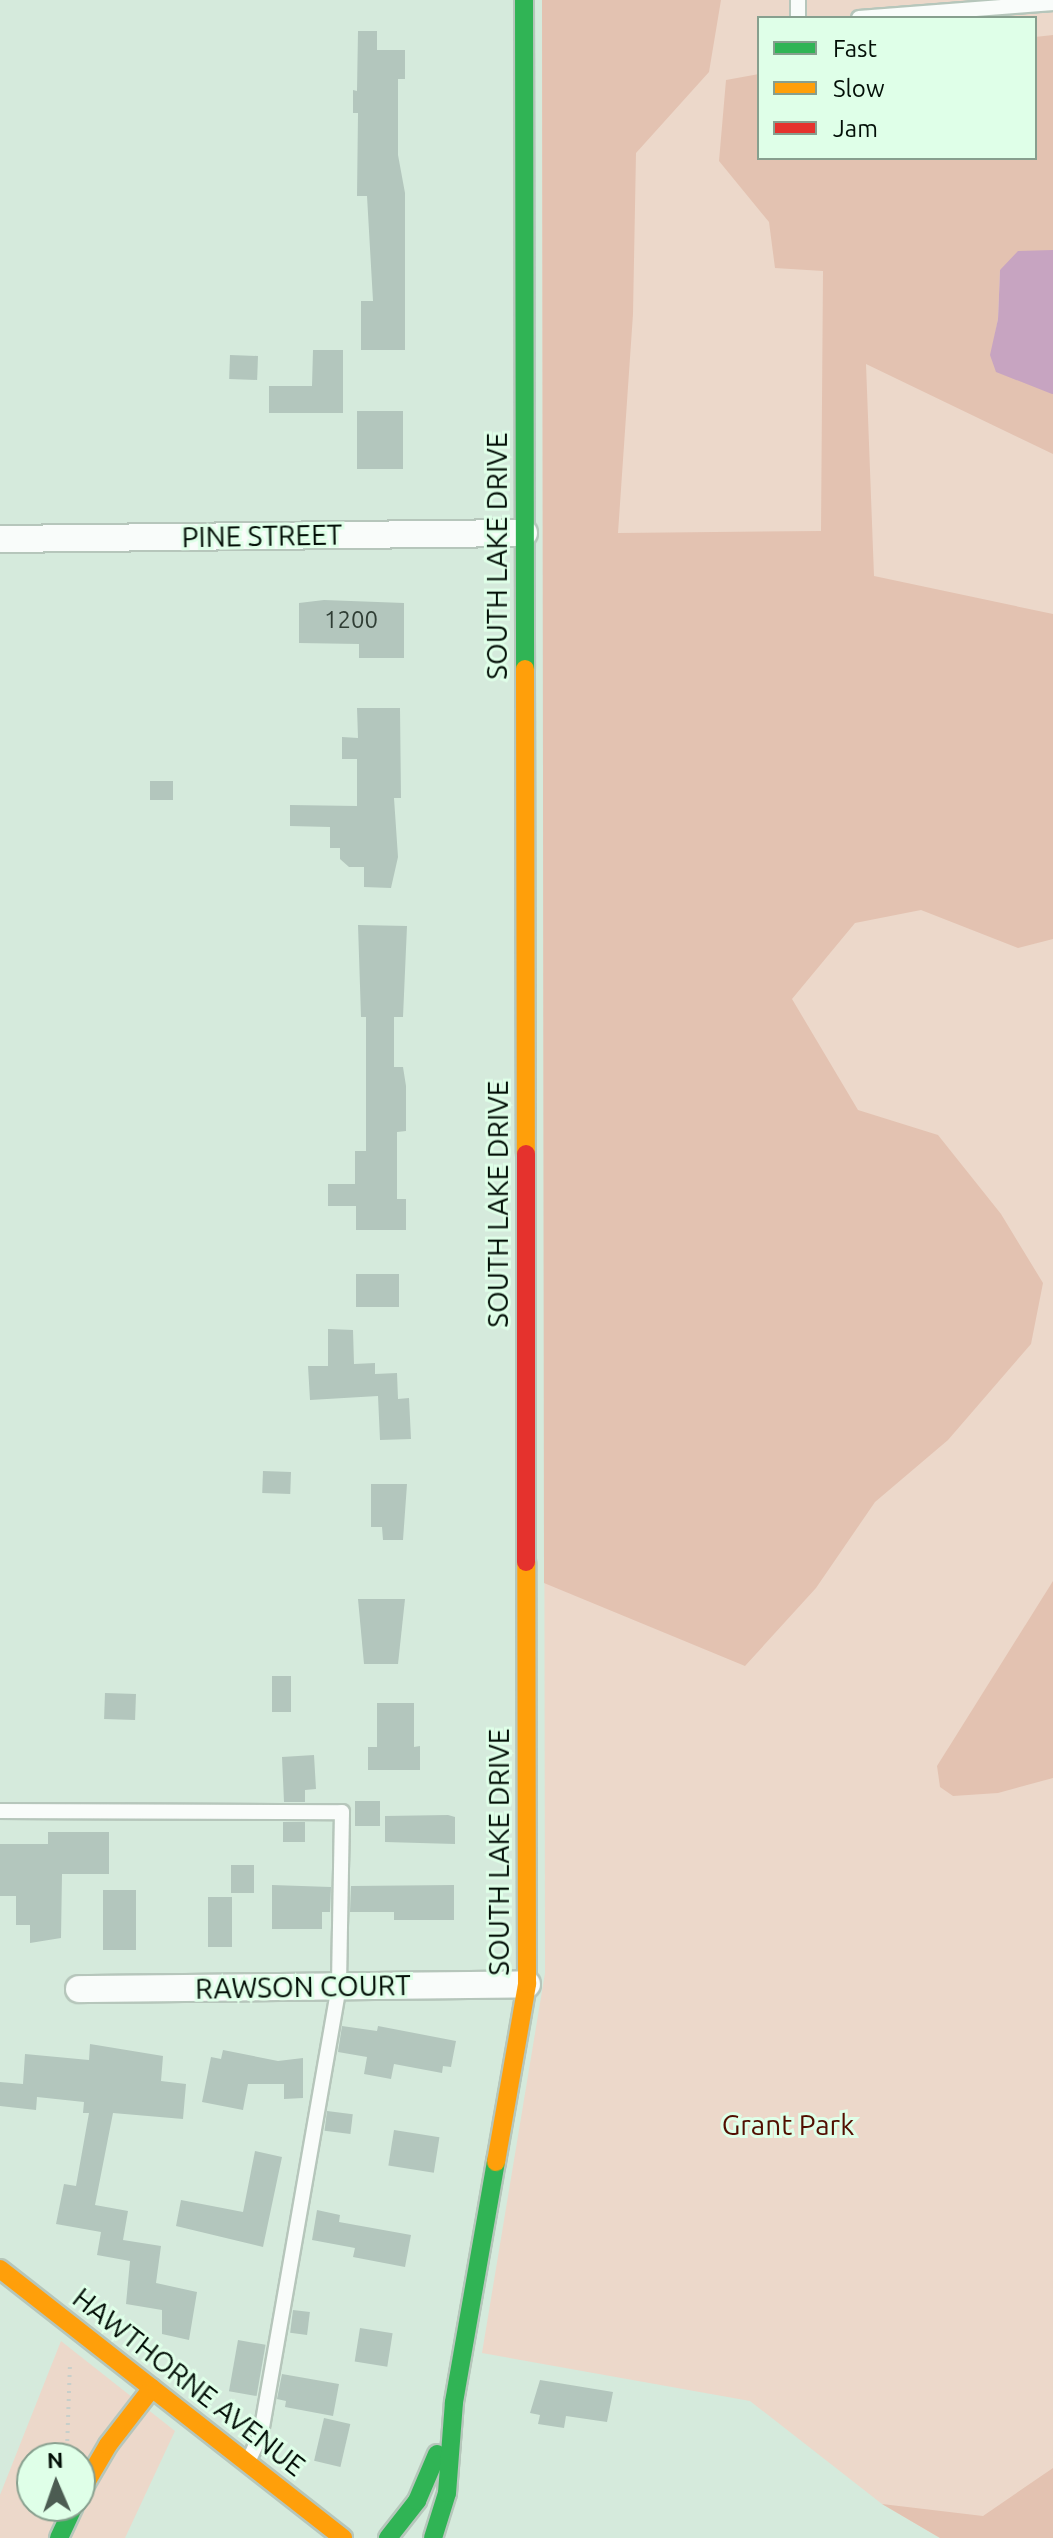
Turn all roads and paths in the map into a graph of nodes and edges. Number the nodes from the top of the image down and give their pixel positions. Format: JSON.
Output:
{"nodes":[{"id":1,"x":524,"y":0,"type":"edge"},
{"id":2,"x":1053,"y":3,"type":"edge"},
{"id":3,"x":885,"y":16,"type":"edge"},
{"id":4,"x":524,"y":533,"type":"junction"},
{"id":5,"x":0,"y":539,"type":"edge"},
{"id":6,"x":0,"y":1811,"type":"edge"},
{"id":7,"x":527,"y":1984,"type":"junction"},
{"id":8,"x":339,"y":1986,"type":"junction"},
{"id":9,"x":79,"y":1989,"type":"dead end"},
{"id":10,"x":0,"y":2269,"type":"edge"},
{"id":11,"x":70,"y":2364,"type":"dead end"},
{"id":12,"x":152,"y":2388,"type":"junction"},
{"id":13,"x":454,"y":2402,"type":"junction"},
{"id":14,"x":67,"y":2442,"type":"edge"},
{"id":15,"x":247,"y":2463,"type":"junction"},
{"id":16,"x":96,"y":2466,"type":"edge"},
{"id":17,"x":343,"y":2538,"type":"edge"},
{"id":18,"x":388,"y":2538,"type":"edge"},
{"id":19,"x":433,"y":2538,"type":"edge"}],
"edges":[{"from":1,"to":4,"type":"street","name":"SOUTH LAKE DRIVE"},
{"from":2,"to":3,"type":"lane"},
{"from":4,"to":5,"type":"street","name":"PINE STREET"},
{"from":4,"to":7,"type":"street","name":"SOUTH LAKE DRIVE"},
{"from":6,"to":8,"type":"lane"},
{"from":7,"to":8,"type":"street","name":"RAWSON COURT"},
{"from":7,"to":13,"type":"street","name":"SOUTH LAKE DRIVE"},
{"from":8,"to":9,"type":"street","name":"RAWSON COURT"},
{"from":8,"to":15,"type":"lane"},
{"from":10,"to":12,"type":"street","name":"HAWTHORNE AVENUE"},
{"from":11,"to":14,"type":"path"},
{"from":12,"to":15,"type":"street","name":"HAWTHORNE AVENUE"},
{"from":12,"to":16,"type":"street"},
{"from":13,"to":18,"type":"street","name":"SOUTH LAKE DRIVE"},
{"from":13,"to":19,"type":"street","name":"SOUTH LAKE DRIVE"},
{"from":15,"to":17,"type":"street","name":"HAWTHORNE AVENUE"}]}
